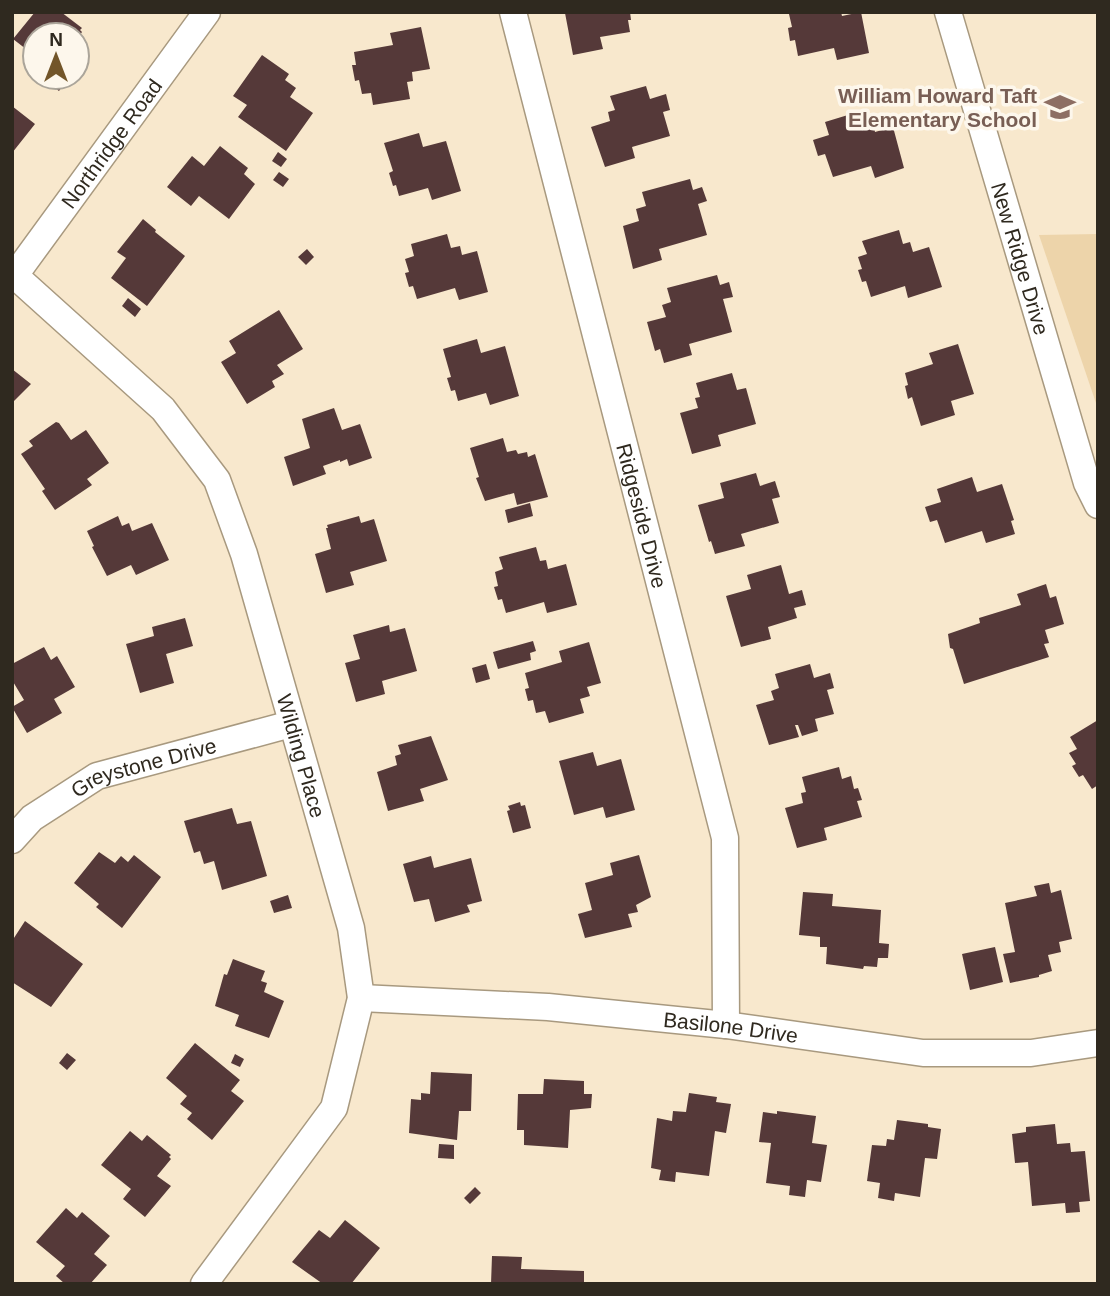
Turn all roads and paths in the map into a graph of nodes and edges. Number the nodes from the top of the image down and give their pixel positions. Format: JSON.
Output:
{"nodes":[{"id":1,"x":207,"y":12,"type":"edge"},
{"id":2,"x":513,"y":12,"type":"edge"},
{"id":3,"x":948,"y":12,"type":"edge"},
{"id":4,"x":14,"y":274,"type":"edge"},
{"id":5,"x":1098,"y":505,"type":"edge"},
{"id":6,"x":291,"y":724,"type":"junction"},
{"id":7,"x":12,"y":841,"type":"edge"},
{"id":8,"x":361,"y":998,"type":"junction"},
{"id":9,"x":726,"y":1025,"type":"junction"},
{"id":10,"x":1098,"y":1043,"type":"edge"},
{"id":11,"x":204,"y":1284,"type":"edge"}],
"edges":[{"from":1,"to":4,"type":"street","name":"Northridge Road"},
{"from":2,"to":9,"type":"street","name":"Ridgeside Drive"},
{"from":3,"to":5,"type":"street","name":"New Ridge Drive"},
{"from":4,"to":6,"type":"street","name":"Wilding Place"},
{"from":6,"to":7,"type":"street","name":"Greystone Drive"},
{"from":6,"to":8,"type":"street","name":"Wilding Place"},
{"from":8,"to":9,"type":"street","name":"Basilone Drive"},
{"from":8,"to":11,"type":"street","name":"Wilding Place"},
{"from":9,"to":10,"type":"street","name":"Basilone Drive"}]}
